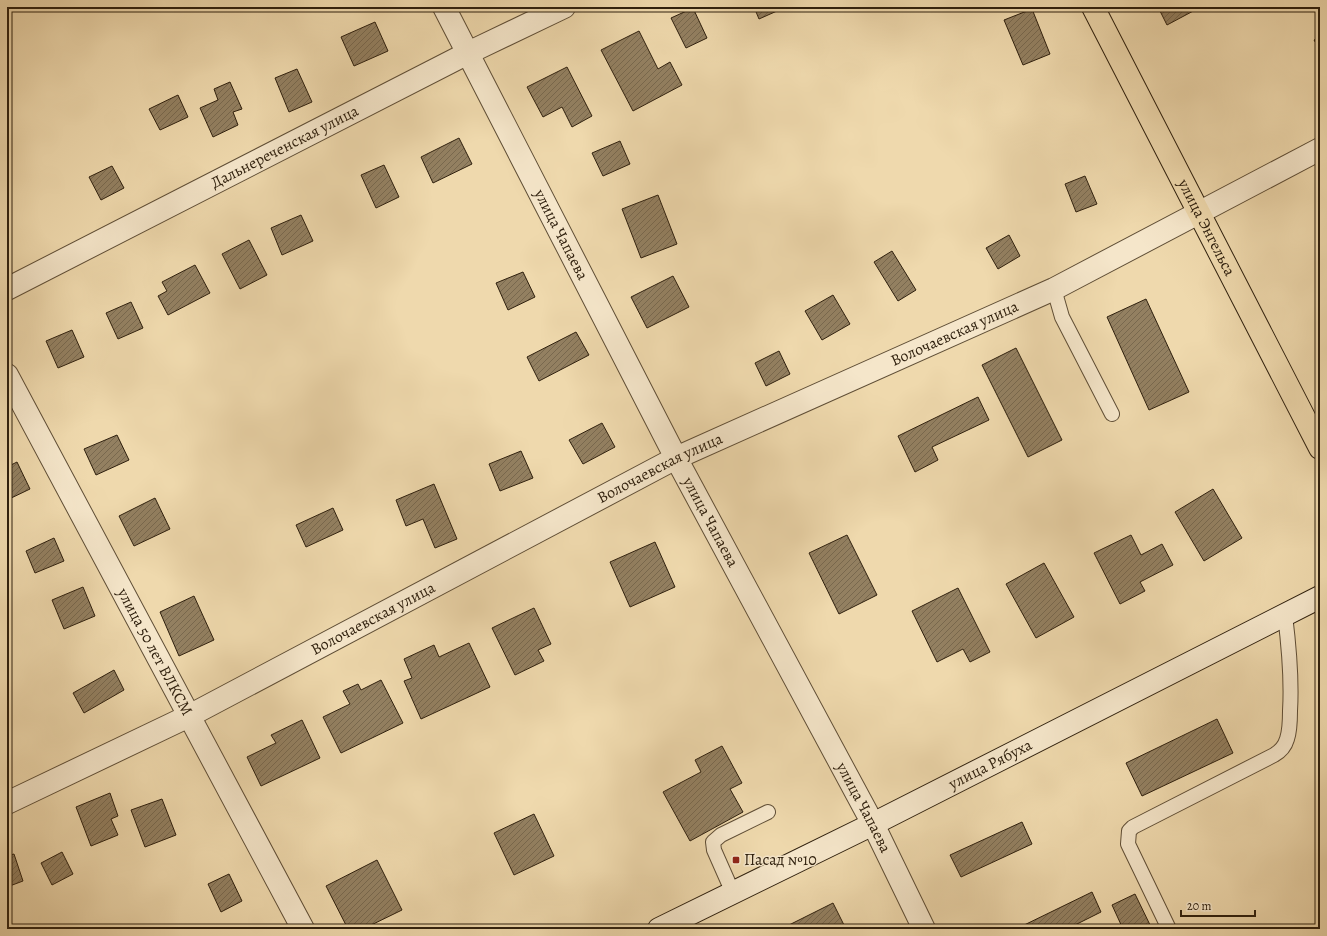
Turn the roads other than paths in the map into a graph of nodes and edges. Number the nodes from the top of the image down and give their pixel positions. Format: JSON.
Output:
{"nodes":[{"id":1,"x":444,"y":7,"type":"edge"},
{"id":2,"x":564,"y":7,"type":"edge"},
{"id":3,"x":1093,"y":7,"type":"edge"},
{"id":4,"x":468,"y":53,"type":"junction"},
{"id":5,"x":1320,"y":149,"type":"edge"},
{"id":6,"x":1198,"y":214,"type":"junction"},
{"id":7,"x":7,"y":289,"type":"edge"},
{"id":8,"x":1054,"y":289,"type":"junction"},
{"id":9,"x":7,"y":375,"type":"edge"},
{"id":10,"x":1112,"y":414,"type":"dead end"},
{"id":11,"x":1320,"y":448,"type":"edge"},
{"id":12,"x":676,"y":458,"type":"junction"},
{"id":13,"x":1320,"y":596,"type":"edge"},
{"id":14,"x":1285,"y":615,"type":"junction"},
{"id":15,"x":189,"y":716,"type":"junction"},
{"id":16,"x":7,"y":803,"type":"edge"},
{"id":17,"x":768,"y":812,"type":"dead end"},
{"id":18,"x":873,"y":824,"type":"junction"},
{"id":19,"x":733,"y":893,"type":"junction"},
{"id":20,"x":303,"y":929,"type":"edge"},
{"id":21,"x":659,"y":929,"type":"edge"},
{"id":22,"x":924,"y":929,"type":"edge"},
{"id":23,"x":1169,"y":929,"type":"edge"}],
"edges":[{"from":1,"to":4,"type":"street","name":"улица Чапаева"},
{"from":2,"to":4,"type":"street","name":"Дальнереченская улица"},
{"from":3,"to":6,"type":"main road","name":"улица Энгельса"},
{"from":4,"to":7,"type":"street","name":"Дальнереченская улица"},
{"from":4,"to":12,"type":"street","name":"улица Чапаева"},
{"from":5,"to":6,"type":"street","name":"Волочаевская улица"},
{"from":6,"to":8,"type":"street","name":"Волочаевская улица"},
{"from":6,"to":11,"type":"main road","name":"улица Энгельса"},
{"from":8,"to":10,"type":"lane"},
{"from":8,"to":12,"type":"street","name":"Волочаевская улица"},
{"from":9,"to":15,"type":"street","name":"улица 50 лет ВЛКСМ"},
{"from":12,"to":15,"type":"street","name":"Волочаевская улица"},
{"from":12,"to":18,"type":"street","name":"улица Чапаева"},
{"from":13,"to":14,"type":"street","name":"улица Рябуха"},
{"from":14,"to":18,"type":"street","name":"улица Рябуха"},
{"from":14,"to":23,"type":"lane"},
{"from":15,"to":16,"type":"street","name":"Волочаевская улица"},
{"from":15,"to":20,"type":"street","name":"улица 50 лет ВЛКСМ"},
{"from":17,"to":19,"type":"lane"},
{"from":18,"to":19,"type":"street","name":"улица Рябуха"},
{"from":18,"to":22,"type":"street","name":"улица Чапаева"},
{"from":19,"to":21,"type":"street","name":"улица Рябуха"}]}
